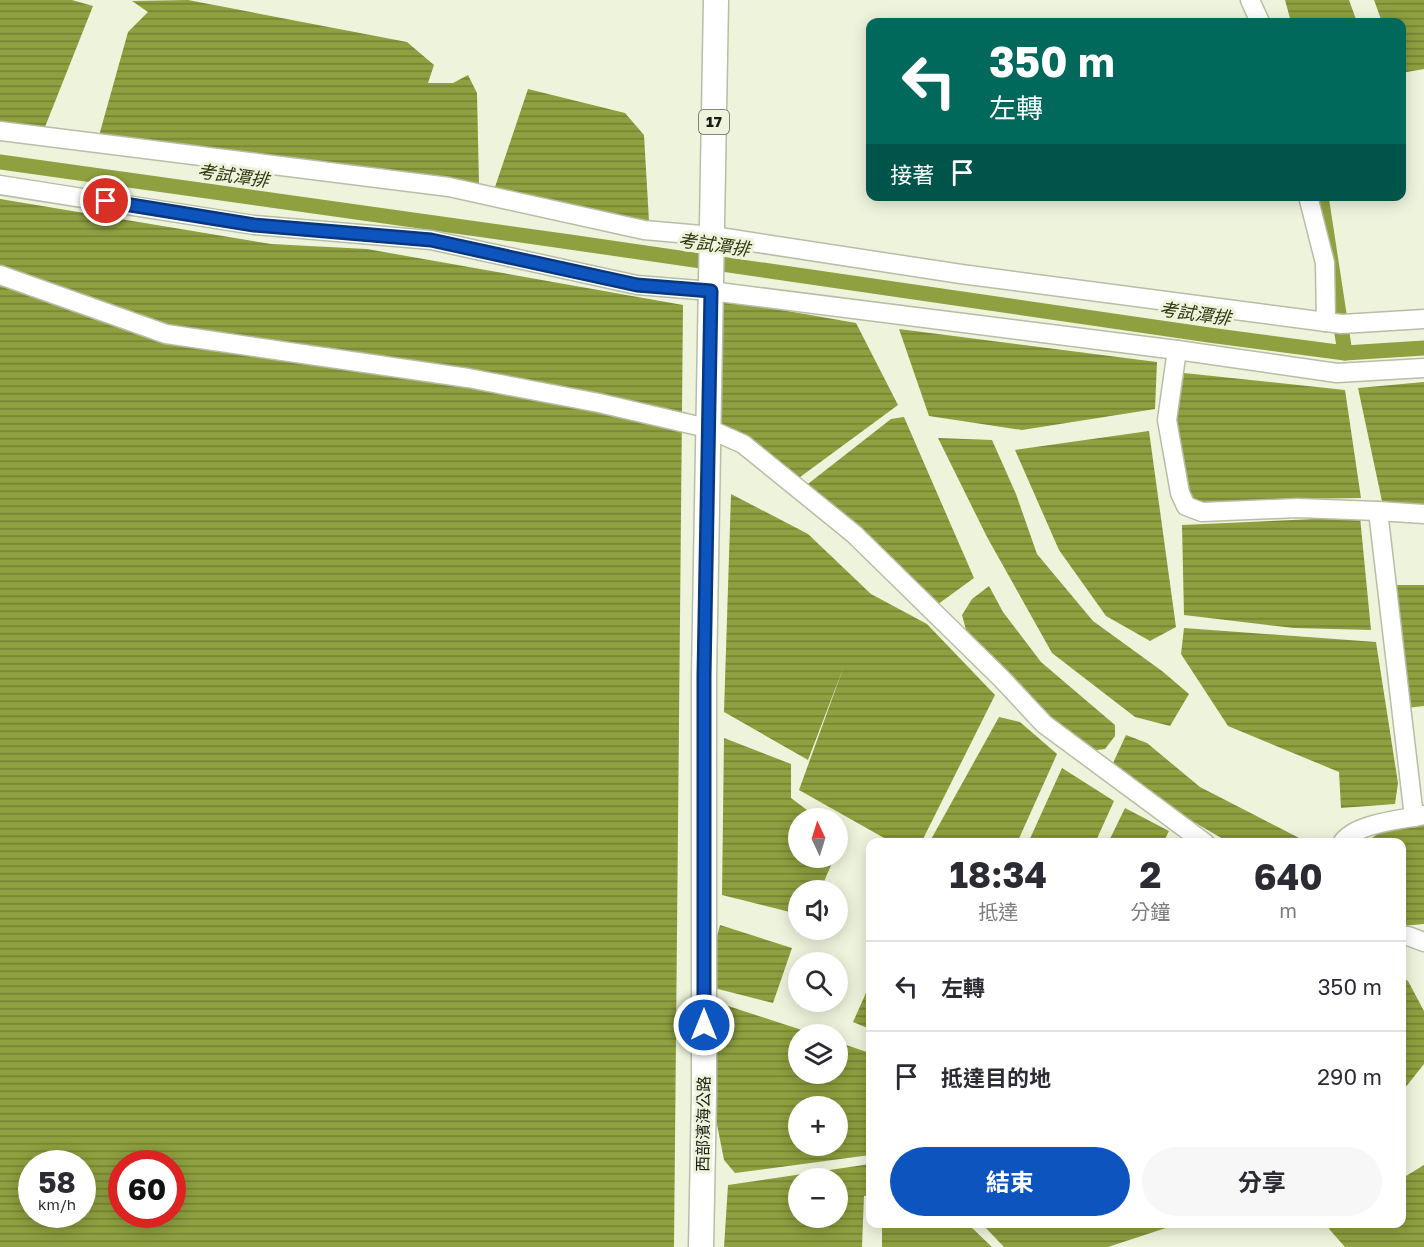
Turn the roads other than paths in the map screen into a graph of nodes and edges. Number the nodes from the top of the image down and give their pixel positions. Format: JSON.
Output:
{"nodes":[{"id":1,"x":716,"y":0,"type":"edge"},
{"id":2,"x":1250,"y":0,"type":"edge"},
{"id":3,"x":1258,"y":18,"type":"edge"},
{"id":4,"x":0,"y":131,"type":"edge"},
{"id":5,"x":0,"y":185,"type":"edge"},
{"id":6,"x":1309,"y":201,"type":"edge"},
{"id":7,"x":712,"y":241,"type":"junction"},
{"id":8,"x":0,"y":274,"type":"edge"},
{"id":9,"x":711,"y":286,"type":"junction"},
{"id":10,"x":1424,"y":319,"type":"edge"},
{"id":11,"x":1326,"y":322,"type":"junction"},
{"id":12,"x":1177,"y":350,"type":"junction"},
{"id":13,"x":1424,"y":368,"type":"edge"},
{"id":14,"x":707,"y":428,"type":"junction"},
{"id":15,"x":1378,"y":511,"type":"junction"},
{"id":16,"x":1424,"y":514,"type":"edge"},
{"id":17,"x":1419,"y":816,"type":"edge"},
{"id":18,"x":1198,"y":838,"type":"edge"},
{"id":19,"x":1345,"y":838,"type":"edge"},
{"id":20,"x":1406,"y":936,"type":"edge"},
{"id":21,"x":1424,"y":942,"type":"edge"},
{"id":22,"x":701,"y":1247,"type":"edge"}],
"edges":[{"from":1,"to":7,"type":"main road","number":"17"},
{"from":2,"to":3,"type":"lane"},
{"from":4,"to":7,"type":"lane"},
{"from":5,"to":9,"type":"lane"},
{"from":6,"to":11,"type":"lane"},
{"from":7,"to":9,"type":"main road","number":"17"},
{"from":7,"to":11,"type":"lane"},
{"from":8,"to":14,"type":"lane"},
{"from":9,"to":12,"type":"lane"},
{"from":9,"to":14,"type":"main road","name":"西部濱海公路","number":"17"},
{"from":10,"to":11,"type":"lane"},
{"from":12,"to":13,"type":"lane"},
{"from":12,"to":15,"type":"lane"},
{"from":14,"to":18,"type":"lane"},
{"from":14,"to":22,"type":"main road","name":"西部濱海公路","number":"17"},
{"from":15,"to":16,"type":"lane"},
{"from":15,"to":17,"type":"lane"},
{"from":17,"to":19,"type":"lane"},
{"from":20,"to":21,"type":"lane"}]}
